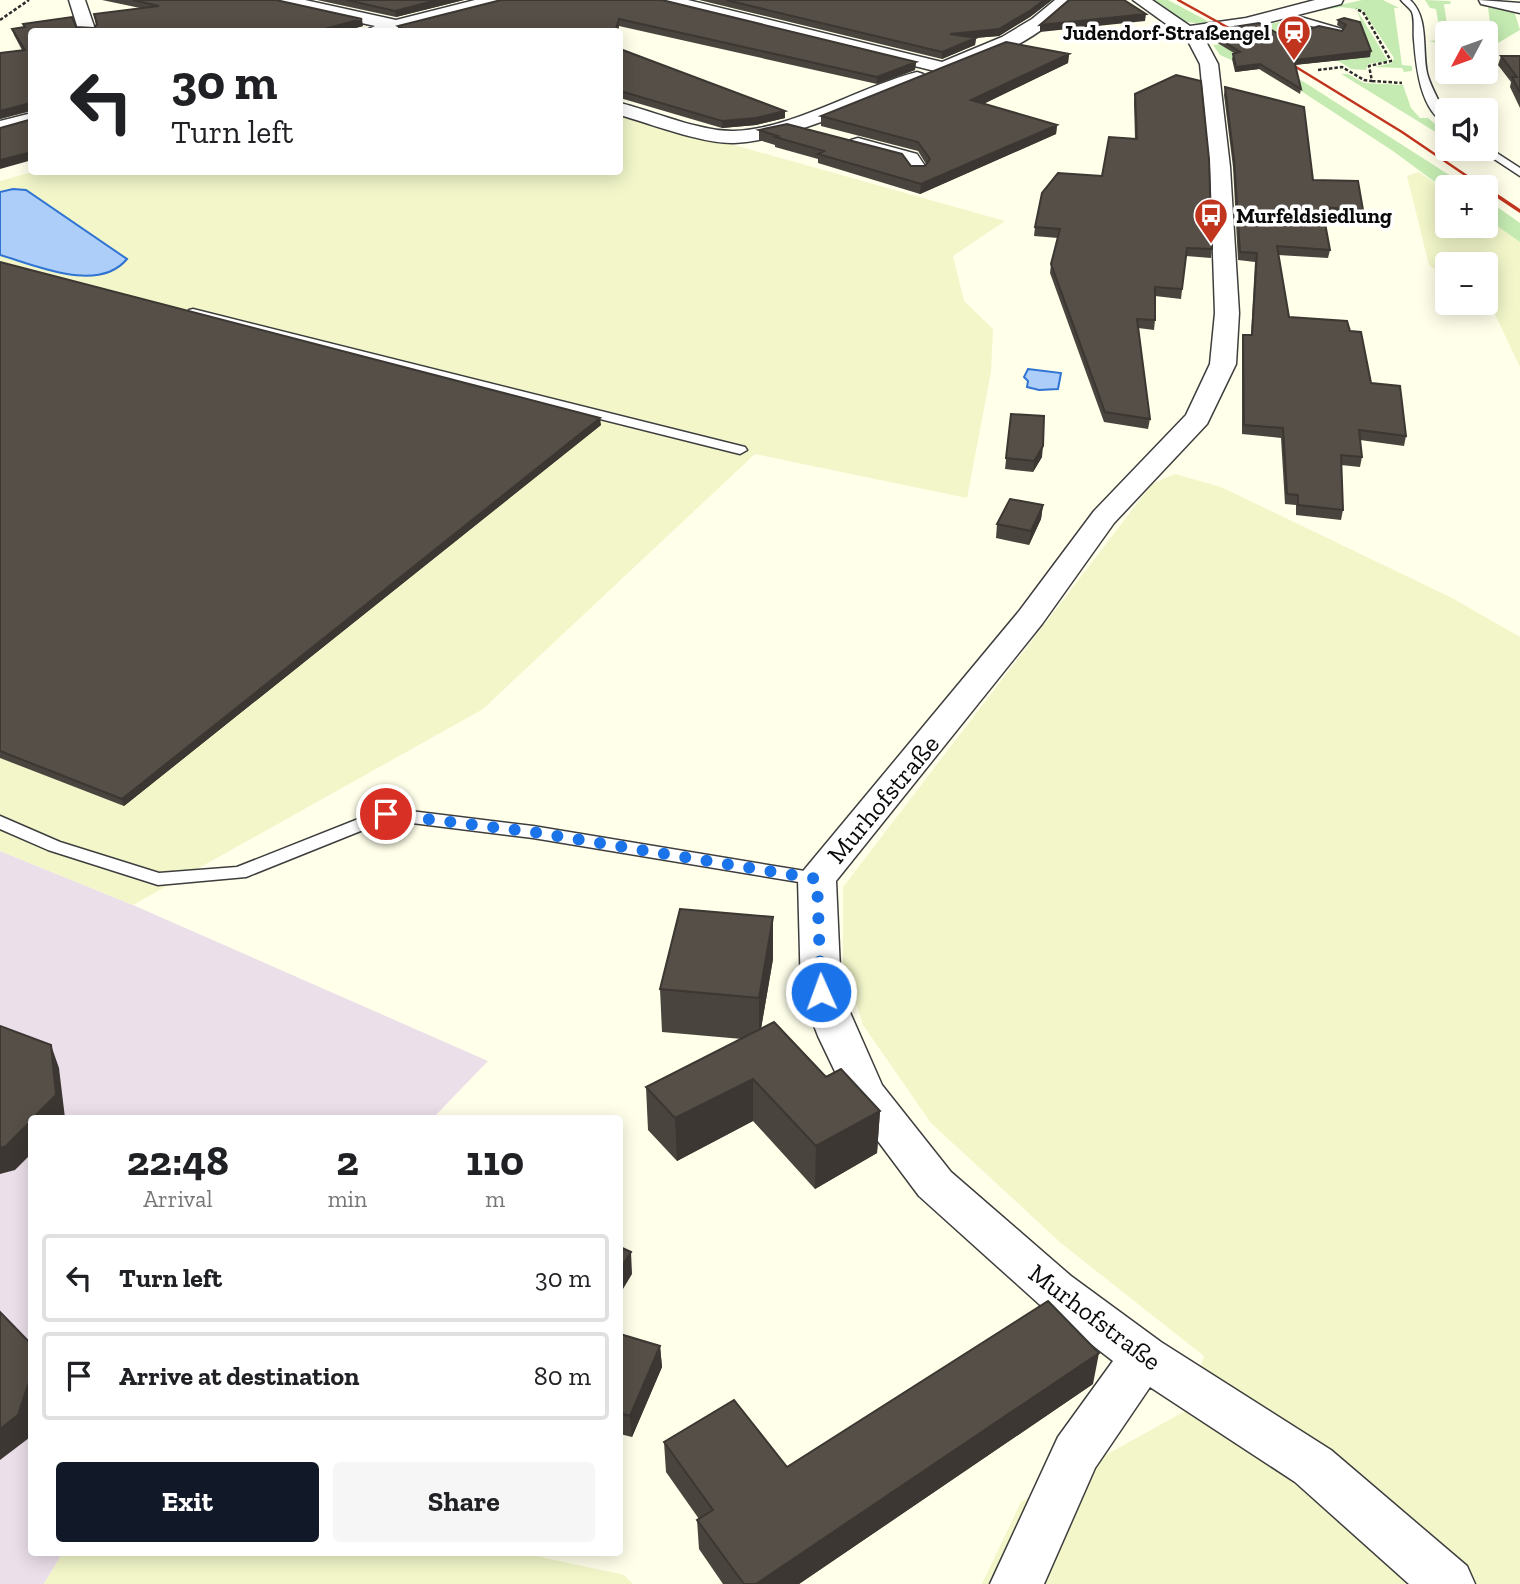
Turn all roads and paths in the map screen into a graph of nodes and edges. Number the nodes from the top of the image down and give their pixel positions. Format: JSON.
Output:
{"nodes":[{"id":1,"x":29,"y":0,"type":"edge"},
{"id":2,"x":77,"y":0,"type":"edge"},
{"id":3,"x":283,"y":0,"type":"edge"},
{"id":4,"x":495,"y":0,"type":"edge"},
{"id":5,"x":668,"y":0,"type":"edge"},
{"id":6,"x":1065,"y":0,"type":"edge"},
{"id":7,"x":1141,"y":0,"type":"edge"},
{"id":8,"x":1335,"y":0,"type":"edge"},
{"id":9,"x":1405,"y":0,"type":"edge"},
{"id":10,"x":1487,"y":0,"type":"edge"},
{"id":11,"x":1238,"y":6,"type":"dead end"},
{"id":12,"x":1520,"y":8,"type":"edge"},
{"id":13,"x":1271,"y":16,"type":"junction"},
{"id":14,"x":0,"y":20,"type":"edge"},
{"id":15,"x":395,"y":25,"type":"junction"},
{"id":16,"x":87,"y":28,"type":"edge"},
{"id":17,"x":384,"y":28,"type":"edge"},
{"id":18,"x":1189,"y":31,"type":"junction"},
{"id":19,"x":1339,"y":31,"type":"edge"},
{"id":20,"x":943,"y":68,"type":"junction"},
{"id":21,"x":1435,"y":107,"type":"edge"},
{"id":22,"x":623,"y":110,"type":"edge"},
{"id":23,"x":28,"y":120,"type":"edge"},
{"id":24,"x":786,"y":125,"type":"junction"},
{"id":25,"x":0,"y":127,"type":"edge"},
{"id":26,"x":1498,"y":158,"type":"edge"},
{"id":27,"x":917,"y":169,"type":"edge"},
{"id":28,"x":1520,"y":173,"type":"edge"},
{"id":29,"x":175,"y":308,"type":"edge"},
{"id":30,"x":740,"y":450,"type":"dead end"},
{"id":31,"x":0,"y":822,"type":"edge"},
{"id":32,"x":817,"y":879,"type":"junction"},
{"id":33,"x":1144,"y":1357,"type":"junction"},
{"id":34,"x":1017,"y":1584,"type":"edge"},
{"id":35,"x":1448,"y":1584,"type":"edge"}],
"edges":[{"from":1,"to":14,"type":"path"},
{"from":2,"to":16,"type":"street"},
{"from":3,"to":15,"type":"street"},
{"from":4,"to":15,"type":"street"},
{"from":5,"to":20,"type":"street"},
{"from":6,"to":20,"type":"street"},
{"from":7,"to":18,"type":"street"},
{"from":8,"to":13,"type":"street"},
{"from":9,"to":21,"type":"lane"},
{"from":10,"to":12,"type":"street"},
{"from":11,"to":13,"type":"street"},
{"from":13,"to":18,"type":"street"},
{"from":13,"to":19,"type":"lane"},
{"from":15,"to":17,"type":"street"},
{"from":18,"to":32,"type":"street","name":"Murhofstraße"},
{"from":20,"to":24,"type":"street"},
{"from":22,"to":24,"type":"street"},
{"from":23,"to":25,"type":"street"},
{"from":24,"to":27,"type":"street"},
{"from":26,"to":28,"type":"lane"},
{"from":29,"to":30,"type":"lane"},
{"from":31,"to":32,"type":"lane"},
{"from":32,"to":33,"type":"street","name":"Murhofstraße"},
{"from":33,"to":34,"type":"street"},
{"from":33,"to":35,"type":"street","name":"Murhofstraße"}]}
